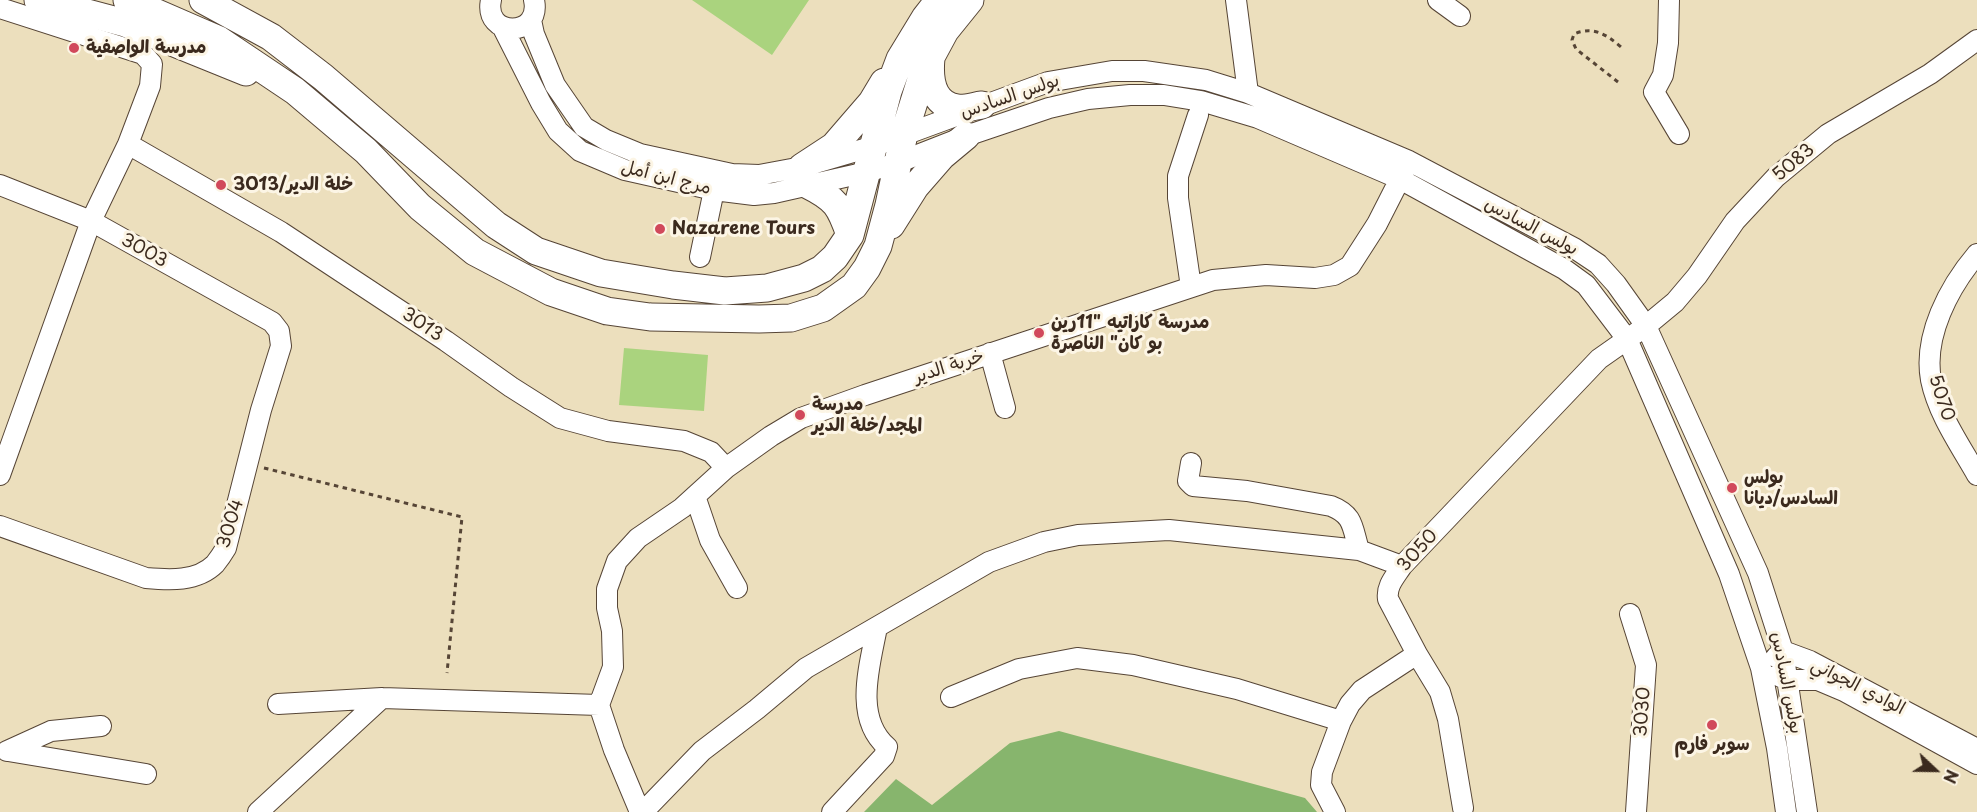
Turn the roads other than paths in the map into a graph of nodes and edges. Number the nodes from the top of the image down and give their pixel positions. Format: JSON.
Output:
{"nodes":[{"id":1,"x":38,"y":0,"type":"edge"},
{"id":2,"x":127,"y":0,"type":"edge"},
{"id":3,"x":491,"y":0,"type":"edge"},
{"id":4,"x":534,"y":0,"type":"edge"},
{"id":5,"x":939,"y":0,"type":"edge"},
{"id":6,"x":970,"y":0,"type":"edge"},
{"id":7,"x":1236,"y":0,"type":"edge"},
{"id":8,"x":1438,"y":0,"type":"edge"},
{"id":9,"x":1670,"y":0,"type":"edge"},
{"id":10,"x":216,"y":4,"type":"edge"},
{"id":11,"x":0,"y":8,"type":"edge"},
{"id":12,"x":1460,"y":16,"type":"dead end"},
{"id":13,"x":531,"y":20,"type":"junction"},
{"id":14,"x":503,"y":27,"type":"junction"},
{"id":15,"x":925,"y":40,"type":"junction"},
{"id":16,"x":1977,"y":40,"type":"edge"},
{"id":17,"x":295,"y":92,"type":"junction"},
{"id":18,"x":1248,"y":93,"type":"junction"},
{"id":19,"x":982,"y":105,"type":"junction"},
{"id":20,"x":1198,"y":115,"type":"dead end"},
{"id":21,"x":904,"y":134,"type":"junction"},
{"id":22,"x":1679,"y":134,"type":"dead end"},
{"id":23,"x":966,"y":136,"type":"junction"},
{"id":24,"x":129,"y":144,"type":"junction"},
{"id":25,"x":874,"y":146,"type":"junction"},
{"id":26,"x":1409,"y":161,"type":"junction"},
{"id":27,"x":897,"y":163,"type":"junction"},
{"id":28,"x":867,"y":172,"type":"junction"},
{"id":29,"x":805,"y":176,"type":"junction"},
{"id":30,"x":1400,"y":179,"type":"junction"},
{"id":31,"x":0,"y":185,"type":"edge"},
{"id":32,"x":714,"y":190,"type":"junction"},
{"id":33,"x":91,"y":221,"type":"junction"},
{"id":34,"x":850,"y":235,"type":"junction"},
{"id":35,"x":878,"y":246,"type":"junction"},
{"id":36,"x":1977,"y":254,"type":"edge"},
{"id":37,"x":700,"y":257,"type":"dead end"},
{"id":38,"x":1191,"y":287,"type":"junction"},
{"id":39,"x":1646,"y":326,"type":"junction"},
{"id":40,"x":279,"y":332,"type":"joint"},
{"id":41,"x":1627,"y":339,"type":"junction"},
{"id":42,"x":990,"y":353,"type":"junction"},
{"id":43,"x":1005,"y":408,"type":"dead end"},
{"id":44,"x":1191,"y":463,"type":"dead end"},
{"id":45,"x":726,"y":468,"type":"junction"},
{"id":46,"x":0,"y":475,"type":"edge"},
{"id":47,"x":1977,"y":475,"type":"edge"},
{"id":48,"x":695,"y":496,"type":"junction"},
{"id":49,"x":0,"y":526,"type":"edge"},
{"id":50,"x":1359,"y":550,"type":"junction"},
{"id":51,"x":1402,"y":566,"type":"junction"},
{"id":52,"x":737,"y":588,"type":"dead end"},
{"id":53,"x":1630,"y":614,"type":"dead end"},
{"id":54,"x":876,"y":627,"type":"junction"},
{"id":55,"x":1783,"y":651,"type":"junction"},
{"id":56,"x":1417,"y":654,"type":"junction"},
{"id":57,"x":1761,"y":668,"type":"junction"},
{"id":58,"x":1787,"y":680,"type":"junction"},
{"id":59,"x":951,"y":697,"type":"dead end"},
{"id":60,"x":382,"y":698,"type":"junction"},
{"id":61,"x":278,"y":704,"type":"dead end"},
{"id":62,"x":599,"y":705,"type":"junction"},
{"id":63,"x":1341,"y":722,"type":"junction"},
{"id":64,"x":101,"y":726,"type":"dead end"},
{"id":65,"x":1977,"y":749,"type":"edge"},
{"id":66,"x":4,"y":751,"type":"edge"},
{"id":67,"x":1977,"y":764,"type":"edge"},
{"id":68,"x":146,"y":774,"type":"dead end"},
{"id":69,"x":1463,"y":808,"type":"dead end"},
{"id":70,"x":258,"y":812,"type":"edge"},
{"id":71,"x":642,"y":812,"type":"edge"},
{"id":72,"x":832,"y":812,"type":"edge"},
{"id":73,"x":1335,"y":812,"type":"edge"},
{"id":74,"x":1636,"y":812,"type":"edge"},
{"id":75,"x":1786,"y":812,"type":"edge"},
{"id":76,"x":1807,"y":812,"type":"edge"}],
"edges":[{"from":1,"to":17,"type":"highway"},
{"from":2,"to":17,"type":"highway"},
{"from":3,"to":14,"type":"street","name":"مرج ابن أمل"},
{"from":4,"to":13,"type":"street"},
{"from":5,"to":15,"type":"highway"},
{"from":6,"to":15,"type":"highway"},
{"from":7,"to":18,"type":"street"},
{"from":8,"to":12,"type":"street"},
{"from":9,"to":22,"type":"street"},
{"from":10,"to":34,"type":"highway"},
{"from":11,"to":24,"type":"street"},
{"from":13,"to":14,"type":"street"},
{"from":13,"to":29,"type":"street","name":"مرج ابن أمل"},
{"from":14,"to":32,"type":"street","name":"مرج ابن أمل"},
{"from":15,"to":19,"type":"highway"},
{"from":15,"to":21,"type":"highway"},
{"from":15,"to":25,"type":"highway"},
{"from":15,"to":29,"type":"highway"},
{"from":16,"to":39,"type":"street","name":"5083"},
{"from":17,"to":35,"type":"highway"},
{"from":18,"to":19,"type":"street","name":"بولس السادس"},
{"from":18,"to":26,"type":"street","name":"بولس السادس"},
{"from":19,"to":21,"type":"street","name":"بولس السادس"},
{"from":20,"to":38,"type":"street"},
{"from":21,"to":25,"type":"street","name":"مرج ابن أمل"},
{"from":21,"to":27,"type":"highway"},
{"from":23,"to":27,"type":"street","name":"بولس السادس"},
{"from":23,"to":30,"type":"street","name":"بولس السادس"},
{"from":23,"to":35,"type":"highway"},
{"from":24,"to":33,"type":"street"},
{"from":24,"to":45,"type":"street","name":"3013"},
{"from":25,"to":28,"type":"highway"},
{"from":25,"to":29,"type":"street","name":"مرج ابن أمل"},
{"from":26,"to":30,"type":"street","name":"خربة الدير"},
{"from":26,"to":39,"type":"street","name":"بولس السادس"},
{"from":27,"to":28,"type":"street","name":"مرج ابن أمل"},
{"from":27,"to":35,"type":"highway"},
{"from":28,"to":29,"type":"street","name":"مرج ابن أمل"},
{"from":28,"to":34,"type":"highway"},
{"from":29,"to":32,"type":"street","name":"مرج ابن أمل"},
{"from":29,"to":34,"type":"highway"},
{"from":30,"to":38,"type":"street","name":"خربة الدير"},
{"from":30,"to":41,"type":"street","name":"بولس السادس"},
{"from":31,"to":33,"type":"street","name":"3003"},
{"from":32,"to":37,"type":"street"},
{"from":33,"to":40,"type":"street","name":"3003"},
{"from":33,"to":46,"type":"street"},
{"from":36,"to":47,"type":"street","name":"5070"},
{"from":38,"to":42,"type":"street","name":"خربة الدير"},
{"from":39,"to":41,"type":"street","name":"3050"},
{"from":39,"to":55,"type":"street","name":"بولس السادس"},
{"from":40,"to":49,"type":"street","name":"3004"},
{"from":41,"to":51,"type":"street","name":"3050"},
{"from":41,"to":57,"type":"street","name":"بولس السادس"},
{"from":42,"to":43,"type":"street"},
{"from":42,"to":45,"type":"street","name":"خربة الدير"},
{"from":44,"to":50,"type":"street"},
{"from":45,"to":48,"type":"street","name":"خربة الدير"},
{"from":48,"to":52,"type":"street"},
{"from":48,"to":62,"type":"street","name":"خربة الدير"},
{"from":50,"to":51,"type":"street"},
{"from":50,"to":54,"type":"street"},
{"from":51,"to":56,"type":"street","name":"3050"},
{"from":53,"to":74,"type":"street","name":"3030"},
{"from":54,"to":71,"type":"street"},
{"from":54,"to":72,"type":"street"},
{"from":55,"to":57,"type":"street"},
{"from":55,"to":58,"type":"street","name":"بولس السادس"},
{"from":55,"to":65,"type":"street","name":"الوادي الجواني"},
{"from":56,"to":63,"type":"street"},
{"from":56,"to":69,"type":"street","name":"3050"},
{"from":57,"to":58,"type":"street","name":"الوادي الجواني"},
{"from":57,"to":75,"type":"street","name":"بولس السادس"},
{"from":58,"to":67,"type":"street","name":"الوادي الجواني"},
{"from":58,"to":76,"type":"street","name":"بولس السادس"},
{"from":59,"to":63,"type":"street"},
{"from":60,"to":61,"type":"street"},
{"from":60,"to":62,"type":"street"},
{"from":60,"to":70,"type":"street"},
{"from":62,"to":71,"type":"street"},
{"from":63,"to":73,"type":"street"},
{"from":64,"to":66,"type":"street"},
{"from":66,"to":68,"type":"street"}]}
